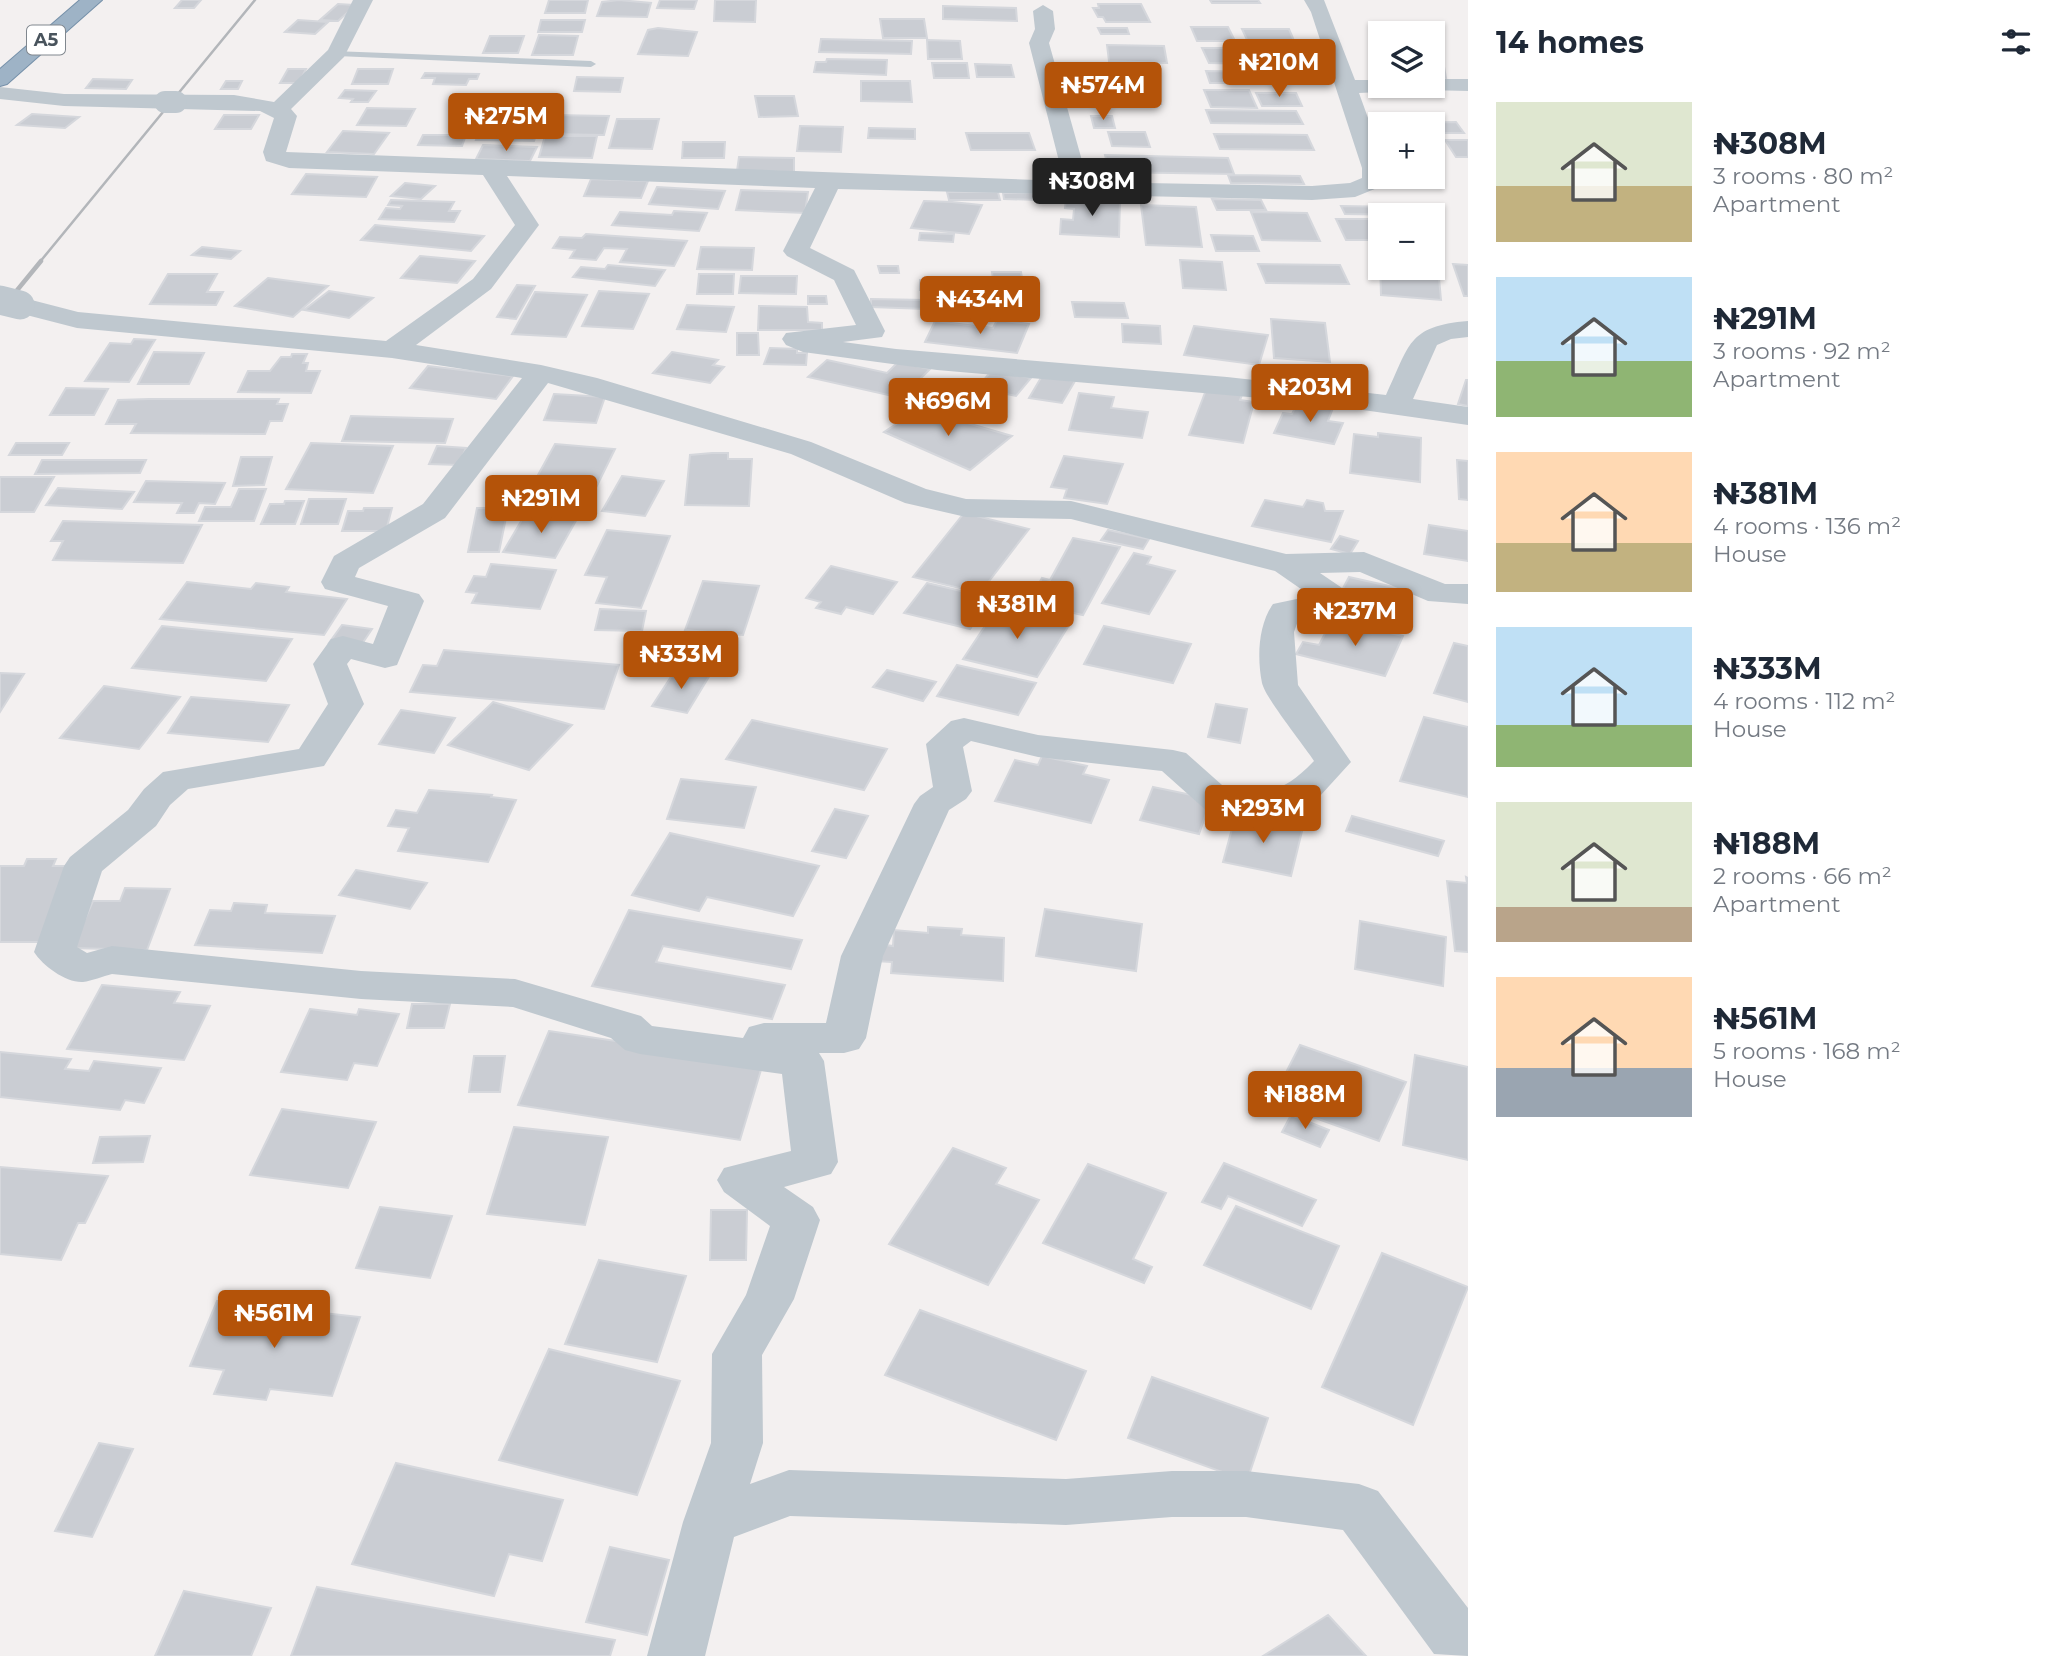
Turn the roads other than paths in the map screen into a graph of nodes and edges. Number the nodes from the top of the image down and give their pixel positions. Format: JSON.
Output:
{"nodes":[{"id":1,"x":62,"y":0,"type":"edge"},
{"id":2,"x":92,"y":0,"type":"edge"},
{"id":3,"x":363,"y":0,"type":"edge"},
{"id":4,"x":1314,"y":0,"type":"edge"},
{"id":5,"x":1043,"y":11,"type":"dead end"},
{"id":6,"x":42,"y":17,"type":"dead end"},
{"id":7,"x":337,"y":53,"type":"junction"},
{"id":8,"x":591,"y":64,"type":"dead end"},
{"id":9,"x":0,"y":80,"type":"edge"},
{"id":10,"x":1445,"y":85,"type":"edge"},
{"id":11,"x":1468,"y":85,"type":"edge"},
{"id":12,"x":1368,"y":87,"type":"edge"},
{"id":13,"x":1345,"y":88,"type":"junction"},
{"id":14,"x":0,"y":93,"type":"edge"},
{"id":15,"x":279,"y":109,"type":"junction"},
{"id":16,"x":491,"y":169,"type":"junction"},
{"id":17,"x":830,"y":182,"type":"junction"},
{"id":18,"x":1078,"y":189,"type":"junction"},
{"id":19,"x":10,"y":302,"type":"edge"},
{"id":20,"x":1468,"y":329,"type":"edge"},
{"id":21,"x":392,"y":349,"type":"junction"},
{"id":22,"x":541,"y":373,"type":"junction"},
{"id":23,"x":1396,"y":405,"type":"junction"},
{"id":24,"x":1468,"y":416,"type":"edge"},
{"id":25,"x":1286,"y":564,"type":"junction"},
{"id":26,"x":1468,"y":594,"type":"edge"},
{"id":27,"x":640,"y":1039,"type":"junction"},
{"id":28,"x":710,"y":1522,"type":"junction"},
{"id":29,"x":1468,"y":1641,"type":"edge"},
{"id":30,"x":676,"y":1656,"type":"edge"}],
"edges":[{"from":1,"to":6,"type":"highway","number":"A5"},
{"from":2,"to":9,"type":"highway","number":"A5"},
{"from":3,"to":7,"type":"street"},
{"from":4,"to":13,"type":"street"},
{"from":5,"to":18,"type":"street"},
{"from":7,"to":8,"type":"lane"},
{"from":7,"to":15,"type":"street"},
{"from":10,"to":11,"type":"street"},
{"from":12,"to":13,"type":"street"},
{"from":13,"to":18,"type":"street"},
{"from":14,"to":15,"type":"street"},
{"from":15,"to":16,"type":"street"},
{"from":16,"to":17,"type":"street"},
{"from":16,"to":21,"type":"street"},
{"from":17,"to":18,"type":"street"},
{"from":17,"to":23,"type":"street"},
{"from":19,"to":21,"type":"street"},
{"from":20,"to":23,"type":"street"},
{"from":21,"to":22,"type":"street"},
{"from":22,"to":25,"type":"street"},
{"from":22,"to":27,"type":"street"},
{"from":23,"to":24,"type":"street"},
{"from":25,"to":26,"type":"street"},
{"from":25,"to":27,"type":"street"},
{"from":27,"to":28,"type":"street"},
{"from":28,"to":29,"type":"street"},
{"from":28,"to":30,"type":"street"}]}
